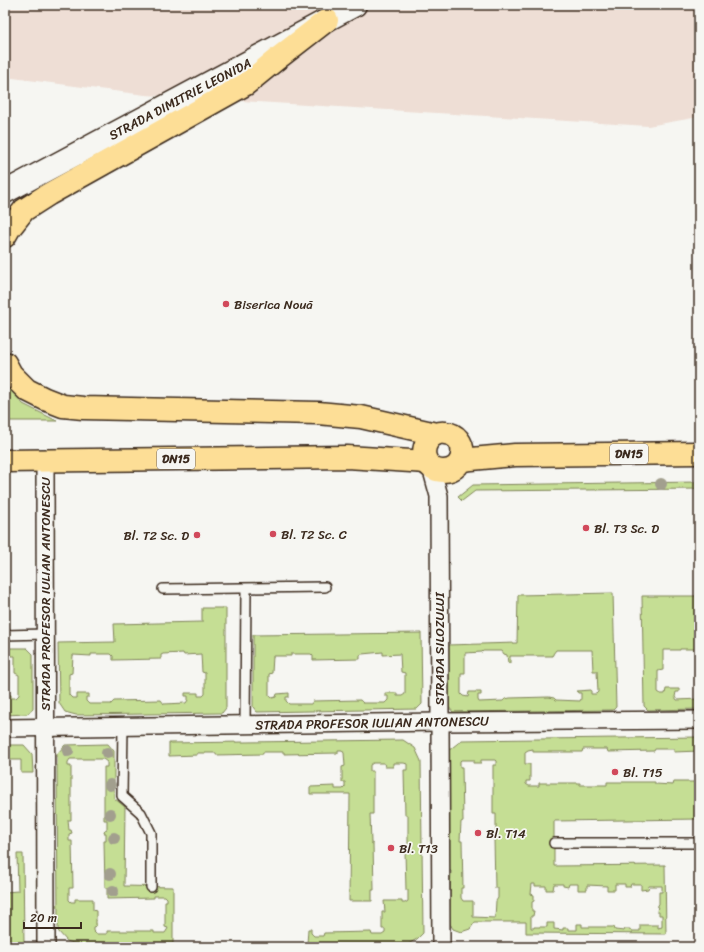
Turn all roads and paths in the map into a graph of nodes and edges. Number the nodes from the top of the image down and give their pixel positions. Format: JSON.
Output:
{"nodes":[{"id":1,"x":355,"y":5,"type":"edge"},
{"id":2,"x":327,"y":20,"type":"junction"},
{"id":3,"x":5,"y":192,"type":"edge"},
{"id":4,"x":5,"y":236,"type":"edge"},
{"id":5,"x":5,"y":363,"type":"edge"},
{"id":6,"x":430,"y":452,"type":"junction"},
{"id":7,"x":699,"y":453,"type":"edge"},
{"id":8,"x":459,"y":456,"type":"junction"},
{"id":9,"x":45,"y":460,"type":"junction"},
{"id":10,"x":5,"y":461,"type":"edge"},
{"id":11,"x":439,"y":496,"type":"junction"},
{"id":12,"x":325,"y":587,"type":"dead end"},
{"id":13,"x":246,"y":588,"type":"junction"},
{"id":14,"x":163,"y":589,"type":"dead end"},
{"id":15,"x":46,"y":634,"type":"junction"},
{"id":16,"x":5,"y":635,"type":"edge"},
{"id":17,"x":699,"y":720,"type":"edge"},
{"id":18,"x":440,"y":722,"type":"junction"},
{"id":19,"x":245,"y":725,"type":"junction"},
{"id":20,"x":123,"y":726,"type":"junction"},
{"id":21,"x":5,"y":728,"type":"edge"},
{"id":22,"x":46,"y":728,"type":"junction"},
{"id":23,"x":554,"y":843,"type":"dead end"},
{"id":24,"x":699,"y":843,"type":"edge"},
{"id":25,"x":151,"y":887,"type":"dead end"},
{"id":26,"x":46,"y":947,"type":"edge"},
{"id":27,"x":441,"y":947,"type":"edge"}],
"edges":[{"from":1,"to":2,"type":"main road","name":"STRADA DIMITRIE LEONIDA"},
{"from":2,"to":3,"type":"main road","name":"STRADA DIMITRIE LEONIDA"},
{"from":2,"to":4,"type":"main road"},
{"from":5,"to":6,"type":"main road"},
{"from":6,"to":8,"type":"main road","number":"DN15"},
{"from":6,"to":8,"type":"main road","number":"DN15"},
{"from":6,"to":9,"type":"main road","number":"DN15"},
{"from":6,"to":11,"type":"street","name":"STRADA SILOZULUI"},
{"from":7,"to":8,"type":"main road","number":"DN15"},
{"from":8,"to":11,"type":"street"},
{"from":9,"to":10,"type":"main road","number":"DN15"},
{"from":9,"to":15,"type":"street","name":"STRADA PROFESOR IULIAN ANTONESCU"},
{"from":11,"to":18,"type":"street","name":"STRADA SILOZULUI"},
{"from":12,"to":13,"type":"lane"},
{"from":13,"to":14,"type":"lane"},
{"from":13,"to":19,"type":"lane"},
{"from":15,"to":16,"type":"lane"},
{"from":15,"to":22,"type":"street","name":"STRADA PROFESOR IULIAN ANTONESCU"},
{"from":17,"to":18,"type":"street","name":"STRADA PROFESOR IULIAN ANTONESCU"},
{"from":18,"to":19,"type":"street","name":"STRADA PROFESOR IULIAN ANTONESCU"},
{"from":18,"to":27,"type":"street","name":"STRADA SILOZULUI"},
{"from":19,"to":20,"type":"street","name":"STRADA PROFESOR IULIAN ANTONESCU"},
{"from":20,"to":22,"type":"street","name":"STRADA PROFESOR IULIAN ANTONESCU"},
{"from":20,"to":25,"type":"lane"},
{"from":21,"to":22,"type":"street","name":"STRADA PROFESOR IULIAN ANTONESCU"},
{"from":22,"to":26,"type":"street","name":"STRADA PROFESOR IULIAN ANTONESCU"},
{"from":23,"to":24,"type":"lane"}]}
